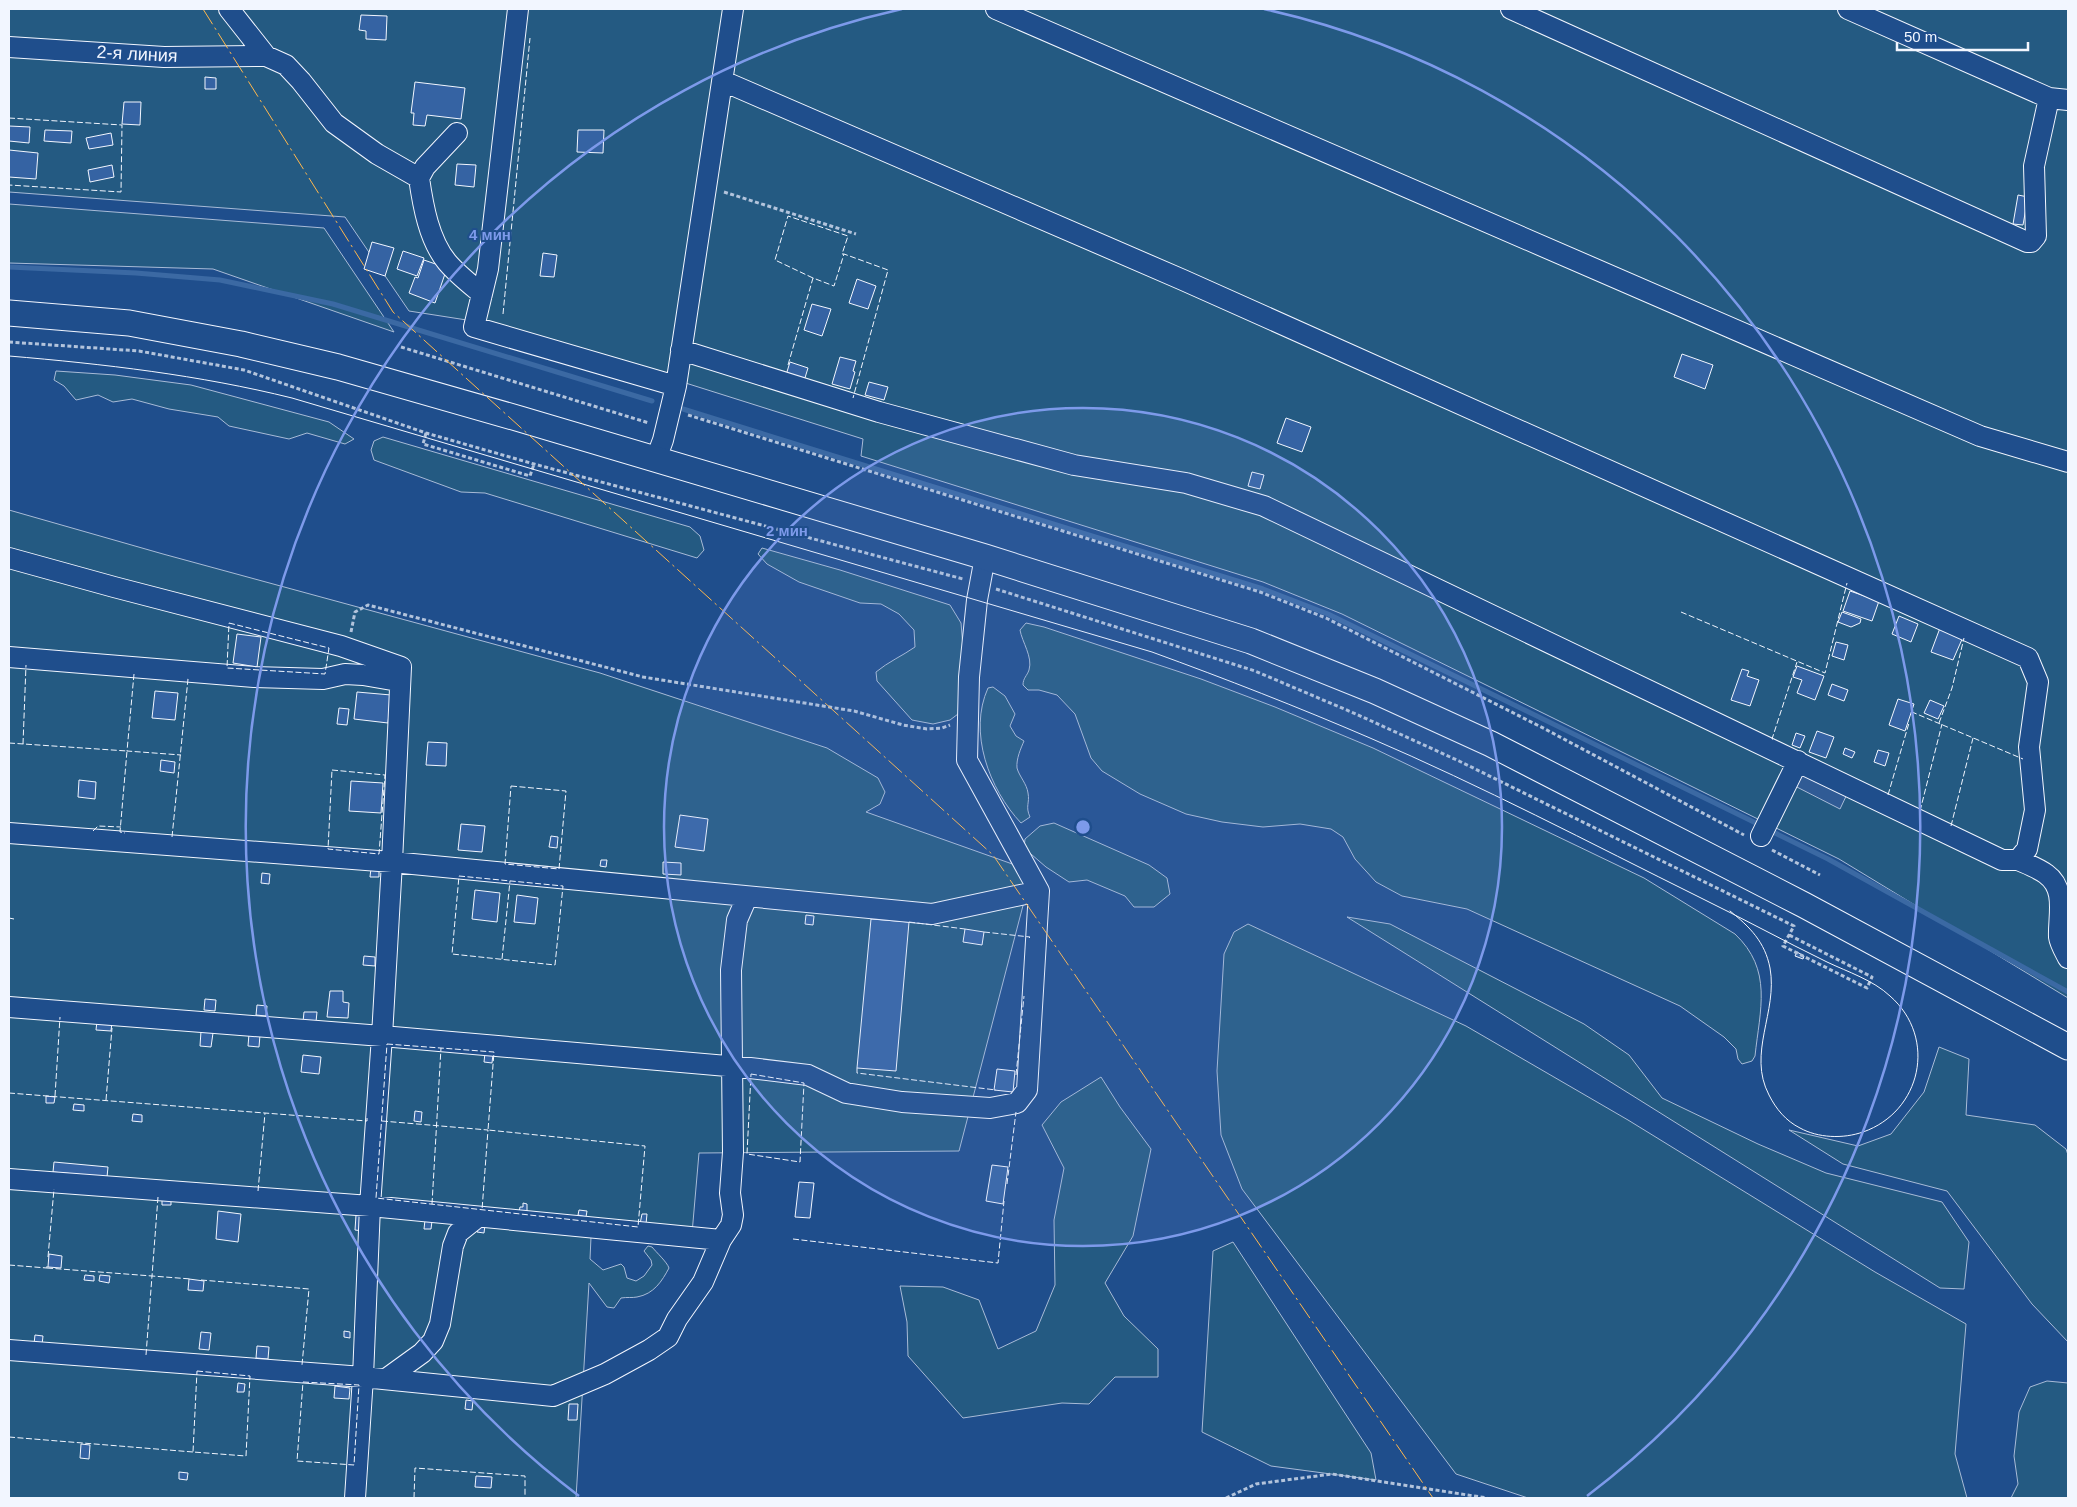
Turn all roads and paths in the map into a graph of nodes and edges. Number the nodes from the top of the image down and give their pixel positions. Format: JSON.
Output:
{"nodes":[{"id":1,"x":230,"y":9,"type":"edge"},
{"id":2,"x":518,"y":9,"type":"edge"},
{"id":3,"x":733,"y":9,"type":"edge"},
{"id":4,"x":996,"y":9,"type":"edge"},
{"id":5,"x":1510,"y":9,"type":"edge"},
{"id":6,"x":1848,"y":9,"type":"edge"},
{"id":7,"x":9,"y":47,"type":"edge"},
{"id":8,"x":266,"y":56,"type":"junction"},
{"id":9,"x":723,"y":81,"type":"junction"},
{"id":10,"x":2059,"y":99,"type":"edge"},
{"id":11,"x":456,"y":134,"type":"dead end"},
{"id":12,"x":419,"y":178,"type":"junction"},
{"id":13,"x":707,"y":187,"type":"junction"},
{"id":14,"x":856,"y":234,"type":"dead end"},
{"id":15,"x":482,"y":294,"type":"junction"},
{"id":16,"x":9,"y":313,"type":"edge"},
{"id":17,"x":9,"y":342,"type":"edge"},
{"id":18,"x":401,"y":347,"type":"dead end"},
{"id":19,"x":681,"y":350,"type":"junction"},
{"id":20,"x":676,"y":386,"type":"junction"},
{"id":21,"x":668,"y":419,"type":"junction"},
{"id":22,"x":426,"y":433,"type":"junction"},
{"id":23,"x":656,"y":459,"type":"junction"},
{"id":24,"x":2068,"y":462,"type":"edge"},
{"id":25,"x":534,"y":464,"type":"junction"},
{"id":26,"x":985,"y":557,"type":"junction"},
{"id":27,"x":9,"y":558,"type":"edge"},
{"id":28,"x":980,"y":584,"type":"junction"},
{"id":29,"x":347,"y":648,"type":"junction"},
{"id":30,"x":9,"y":657,"type":"edge"},
{"id":31,"x":400,"y":683,"type":"junction"},
{"id":32,"x":968,"y":716,"type":"junction"},
{"id":33,"x":1798,"y":761,"type":"junction"},
{"id":34,"x":9,"y":833,"type":"edge"},
{"id":35,"x":1759,"y":840,"type":"junction"},
{"id":36,"x":2018,"y":860,"type":"junction"},
{"id":37,"x":392,"y":862,"type":"junction"},
{"id":38,"x":1820,"y":875,"type":"dead end"},
{"id":39,"x":1039,"y":891,"type":"junction"},
{"id":40,"x":747,"y":897,"type":"junction"},
{"id":41,"x":1789,"y":935,"type":"junction"},
{"id":42,"x":2068,"y":958,"type":"edge"},
{"id":43,"x":9,"y":1007,"type":"edge"},
{"id":44,"x":382,"y":1036,"type":"junction"},
{"id":45,"x":2068,"y":1047,"type":"edge"},
{"id":46,"x":731,"y":1067,"type":"junction"},
{"id":47,"x":9,"y":1179,"type":"edge"},
{"id":48,"x":370,"y":1206,"type":"junction"},
{"id":49,"x":478,"y":1217,"type":"junction"},
{"id":50,"x":721,"y":1240,"type":"junction"},
{"id":51,"x":9,"y":1350,"type":"edge"},
{"id":52,"x":363,"y":1377,"type":"junction"},
{"id":53,"x":386,"y":1379,"type":"junction"},
{"id":54,"x":355,"y":1498,"type":"edge"},
{"id":55,"x":1226,"y":1498,"type":"edge"},
{"id":56,"x":1487,"y":1498,"type":"edge"}],
"edges":[{"from":1,"to":8,"type":"street"},
{"from":2,"to":15,"type":"street"},
{"from":3,"to":9,"type":"street"},
{"from":4,"to":24,"type":"street"},
{"from":5,"to":10,"type":"street"},
{"from":6,"to":10,"type":"street"},
{"from":7,"to":8,"type":"street","name":"2-я линия"},
{"from":8,"to":12,"type":"street"},
{"from":9,"to":13,"type":"street"},
{"from":9,"to":36,"type":"street"},
{"from":11,"to":12,"type":"street"},
{"from":12,"to":15,"type":"street"},
{"from":13,"to":14,"type":"path"},
{"from":13,"to":19,"type":"street"},
{"from":15,"to":20,"type":"street"},
{"from":16,"to":23,"type":"main road"},
{"from":17,"to":22,"type":"path"},
{"from":18,"to":21,"type":"path"},
{"from":19,"to":20,"type":"street"},
{"from":19,"to":33,"type":"street"},
{"from":20,"to":21,"type":"street"},
{"from":21,"to":23,"type":"street"},
{"from":21,"to":35,"type":"path"},
{"from":22,"to":25,"type":"path"},
{"from":22,"to":25,"type":"path"},
{"from":23,"to":26,"type":"main road"},
{"from":25,"to":28,"type":"path"},
{"from":26,"to":28,"type":"street"},
{"from":26,"to":45,"type":"main road"},
{"from":27,"to":29,"type":"street"},
{"from":28,"to":32,"type":"street"},
{"from":28,"to":41,"type":"path"},
{"from":29,"to":31,"type":"street"},
{"from":29,"to":32,"type":"path"},
{"from":30,"to":31,"type":"street"},
{"from":31,"to":37,"type":"street"},
{"from":32,"to":39,"type":"street"},
{"from":33,"to":35,"type":"street"},
{"from":33,"to":36,"type":"street"},
{"from":34,"to":37,"type":"street"},
{"from":35,"to":38,"type":"path"},
{"from":36,"to":42,"type":"street"},
{"from":37,"to":40,"type":"street"},
{"from":37,"to":44,"type":"street"},
{"from":39,"to":40,"type":"street"},
{"from":39,"to":46,"type":"street"},
{"from":40,"to":46,"type":"street"},
{"from":41,"to":41,"type":"path"},
{"from":43,"to":44,"type":"street"},
{"from":44,"to":46,"type":"street"},
{"from":44,"to":48,"type":"street"},
{"from":46,"to":50,"type":"street"},
{"from":47,"to":48,"type":"street"},
{"from":48,"to":49,"type":"street"},
{"from":48,"to":52,"type":"street"},
{"from":49,"to":50,"type":"street"},
{"from":49,"to":53,"type":"street"},
{"from":50,"to":53,"type":"street"},
{"from":51,"to":52,"type":"street"},
{"from":52,"to":53,"type":"street"},
{"from":52,"to":54,"type":"street"},
{"from":55,"to":56,"type":"path"}]}
